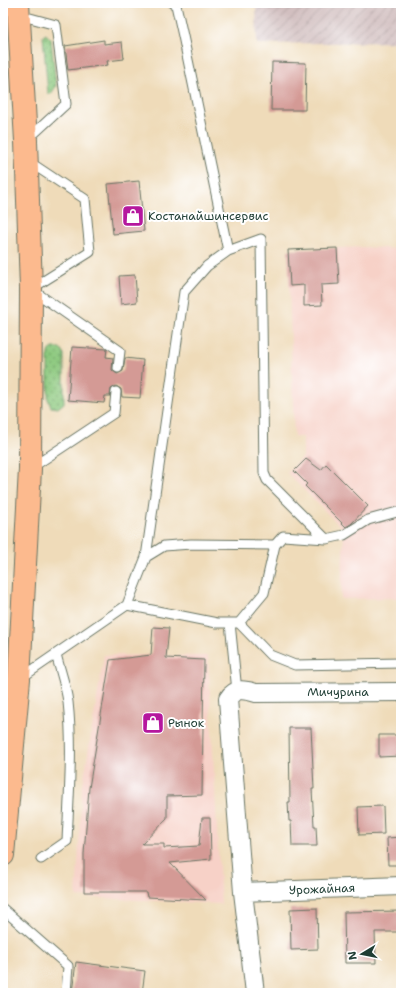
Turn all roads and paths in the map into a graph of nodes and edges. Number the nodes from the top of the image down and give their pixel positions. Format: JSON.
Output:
{"nodes":[{"id":1,"x":175,"y":4,"type":"edge"},
{"id":2,"x":19,"y":9,"type":"edge"},
{"id":3,"x":27,"y":151,"type":"junction"},
{"id":4,"x":228,"y":251,"type":"junction"},
{"id":5,"x":30,"y":289,"type":"junction"},
{"id":6,"x":118,"y":368,"type":"dead end"},
{"id":7,"x":116,"y":392,"type":"dead end"},
{"id":8,"x":30,"y":469,"type":"junction"},
{"id":9,"x":401,"y":510,"type":"edge"},
{"id":10,"x":326,"y":539,"type":"junction"},
{"id":11,"x":275,"y":545,"type":"junction"},
{"id":12,"x":146,"y":557,"type":"junction"},
{"id":13,"x":127,"y":605,"type":"junction"},
{"id":14,"x":234,"y":623,"type":"junction"},
{"id":15,"x":56,"y":654,"type":"junction"},
{"id":16,"x":401,"y":663,"type":"edge"},
{"id":17,"x":19,"y":679,"type":"junction"},
{"id":18,"x":237,"y":691,"type":"junction"},
{"id":19,"x":401,"y":692,"type":"edge"},
{"id":20,"x":6,"y":789,"type":"edge"},
{"id":21,"x":3,"y":855,"type":"edge"},
{"id":22,"x":40,"y":859,"type":"dead end"},
{"id":23,"x":401,"y":886,"type":"edge"},
{"id":24,"x":243,"y":892,"type":"junction"},
{"id":25,"x":3,"y":909,"type":"edge"},
{"id":26,"x":66,"y":993,"type":"edge"},
{"id":27,"x":255,"y":993,"type":"edge"}],
"edges":[{"from":1,"to":4,"type":"lane"},
{"from":2,"to":3,"type":"highway"},
{"from":2,"to":3,"type":"lane"},
{"from":3,"to":5,"type":"highway"},
{"from":3,"to":5,"type":"lane"},
{"from":4,"to":10,"type":"lane"},
{"from":4,"to":12,"type":"lane"},
{"from":5,"to":6,"type":"lane"},
{"from":5,"to":8,"type":"highway"},
{"from":7,"to":8,"type":"lane"},
{"from":8,"to":17,"type":"highway"},
{"from":9,"to":10,"type":"lane"},
{"from":10,"to":11,"type":"lane"},
{"from":11,"to":12,"type":"lane"},
{"from":11,"to":14,"type":"lane"},
{"from":12,"to":13,"type":"lane"},
{"from":13,"to":14,"type":"lane"},
{"from":13,"to":15,"type":"lane"},
{"from":14,"to":16,"type":"lane"},
{"from":14,"to":18,"type":"lane"},
{"from":15,"to":17,"type":"lane"},
{"from":15,"to":22,"type":"lane"},
{"from":17,"to":20,"type":"highway"},
{"from":18,"to":19,"type":"street","name":"Мичурина"},
{"from":18,"to":24,"type":"street"},
{"from":20,"to":21,"type":"highway"},
{"from":23,"to":24,"type":"street","name":"Урожайная"},
{"from":24,"to":27,"type":"street"},
{"from":25,"to":26,"type":"lane"}]}
